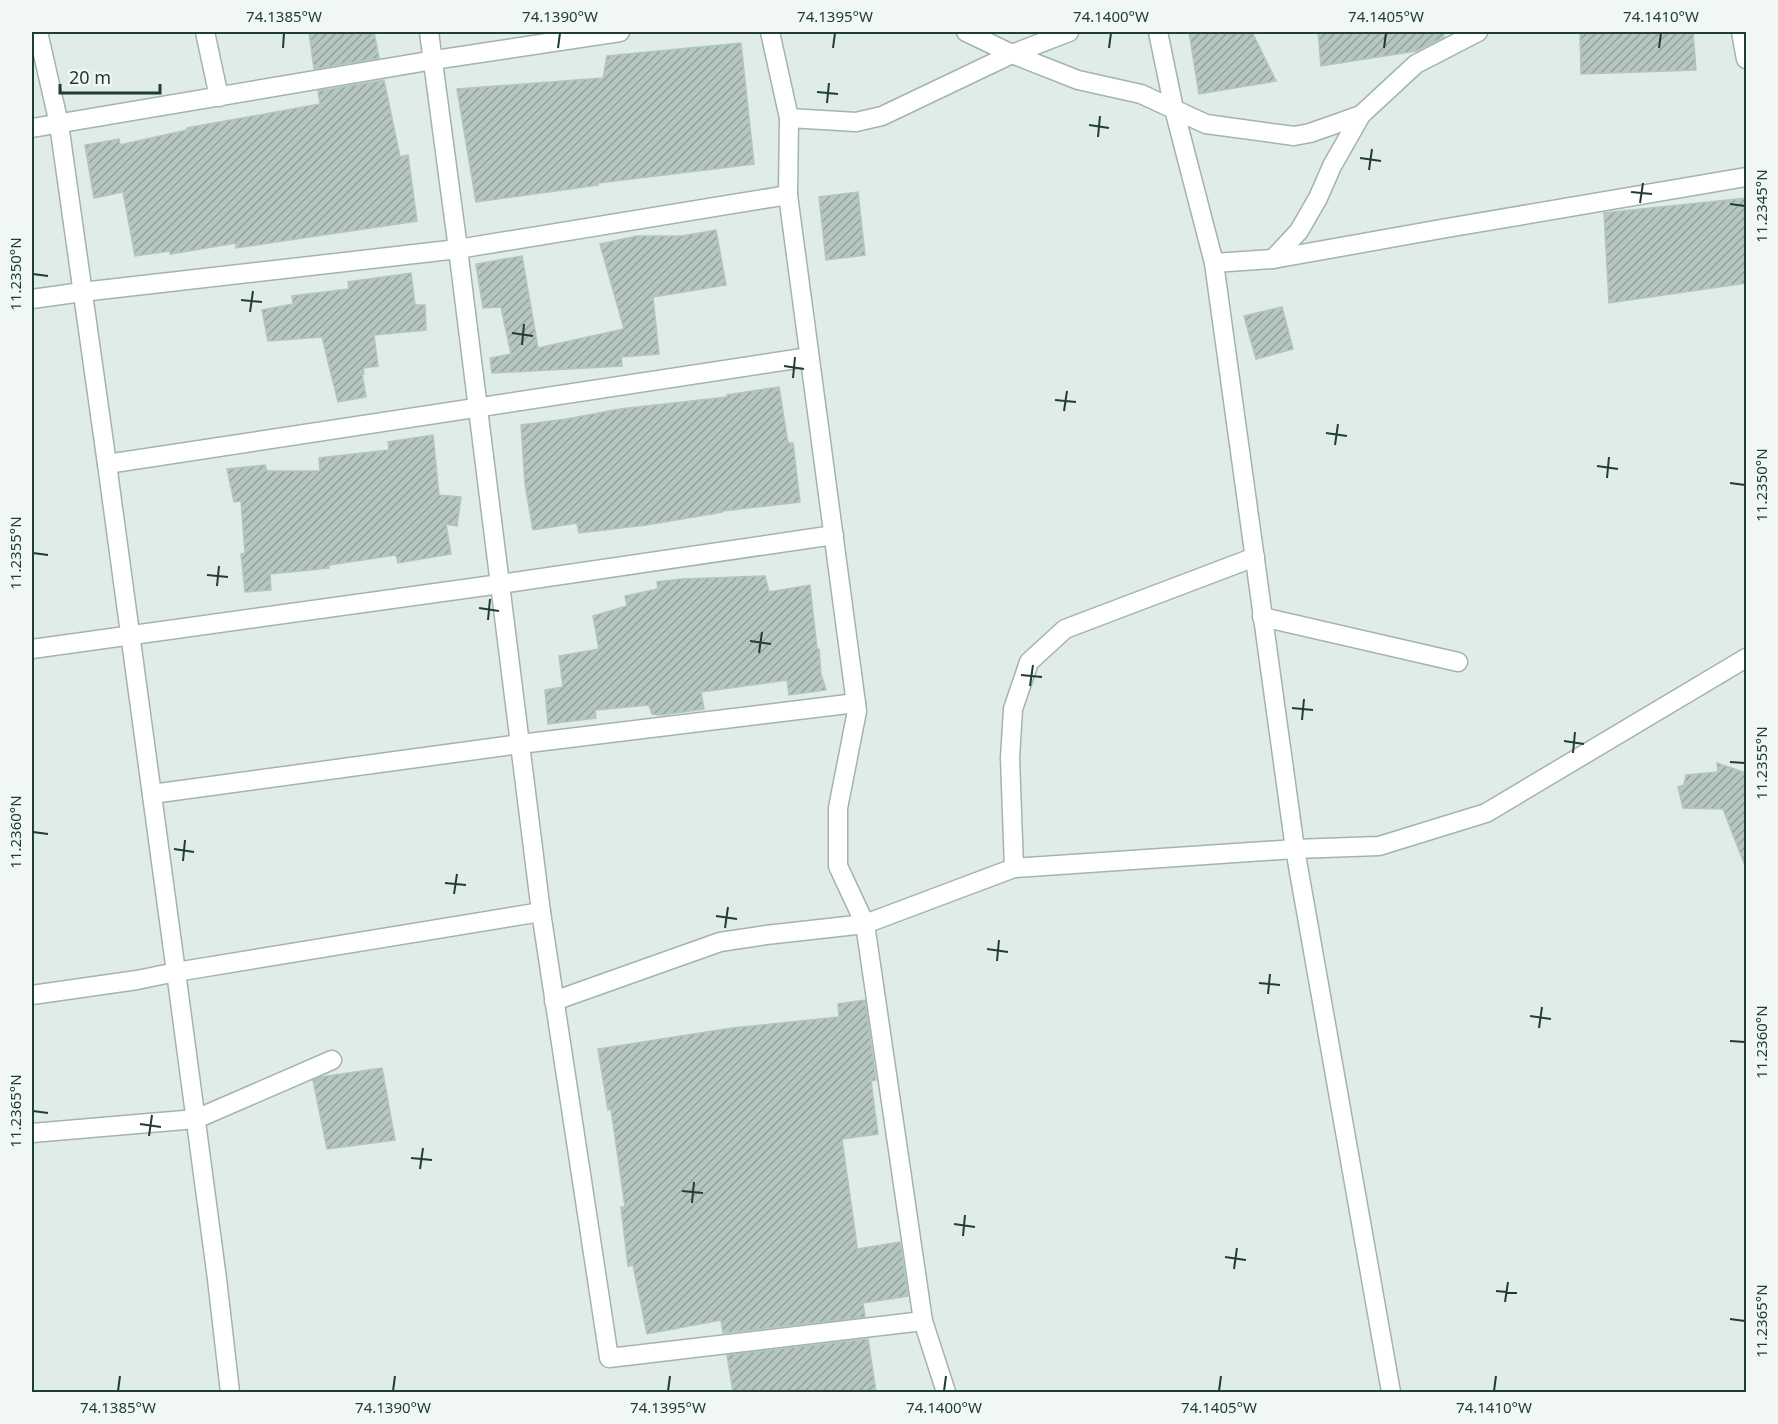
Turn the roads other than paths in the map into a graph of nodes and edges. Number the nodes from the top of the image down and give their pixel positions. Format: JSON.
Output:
{"nodes":[{"id":1,"x":39,"y":32,"type":"edge"},
{"id":2,"x":205,"y":32,"type":"edge"},
{"id":3,"x":429,"y":32,"type":"edge"},
{"id":4,"x":620,"y":32,"type":"edge"},
{"id":5,"x":770,"y":32,"type":"edge"},
{"id":6,"x":966,"y":32,"type":"edge"},
{"id":7,"x":1069,"y":32,"type":"edge"},
{"id":8,"x":1158,"y":32,"type":"edge"},
{"id":9,"x":1478,"y":32,"type":"edge"},
{"id":10,"x":1741,"y":32,"type":"edge"},
{"id":11,"x":1012,"y":54,"type":"junction"},
{"id":12,"x":1746,"y":59,"type":"edge"},
{"id":13,"x":434,"y":60,"type":"junction"},
{"id":14,"x":219,"y":97,"type":"junction"},
{"id":15,"x":1174,"y":109,"type":"junction"},
{"id":16,"x":1361,"y":116,"type":"junction"},
{"id":17,"x":789,"y":118,"type":"junction"},
{"id":18,"x":58,"y":124,"type":"junction"},
{"id":19,"x":32,"y":128,"type":"edge"},
{"id":20,"x":1746,"y":177,"type":"edge"},
{"id":21,"x":788,"y":195,"type":"junction"},
{"id":22,"x":458,"y":249,"type":"junction"},
{"id":23,"x":1273,"y":259,"type":"junction"},
{"id":24,"x":1214,"y":263,"type":"junction"},
{"id":25,"x":82,"y":292,"type":"junction"},
{"id":26,"x":32,"y":299,"type":"edge"},
{"id":27,"x":809,"y":357,"type":"junction"},
{"id":28,"x":478,"y":407,"type":"junction"},
{"id":29,"x":106,"y":464,"type":"junction"},
{"id":30,"x":834,"y":535,"type":"junction"},
{"id":31,"x":1255,"y":556,"type":"junction"},
{"id":32,"x":500,"y":584,"type":"junction"},
{"id":33,"x":1262,"y":617,"type":"junction"},
{"id":34,"x":130,"y":635,"type":"junction"},
{"id":35,"x":32,"y":649,"type":"edge"},
{"id":36,"x":1746,"y":658,"type":"edge"},
{"id":37,"x":1458,"y":662,"type":"dead end"},
{"id":38,"x":856,"y":703,"type":"junction"},
{"id":39,"x":520,"y":744,"type":"junction"},
{"id":40,"x":152,"y":794,"type":"junction"},
{"id":41,"x":1294,"y":849,"type":"junction"},
{"id":42,"x":1014,"y":868,"type":"junction"},
{"id":43,"x":541,"y":912,"type":"junction"},
{"id":44,"x":865,"y":924,"type":"junction"},
{"id":45,"x":176,"y":972,"type":"junction"},
{"id":46,"x":32,"y":995,"type":"edge"},
{"id":47,"x":554,"y":1000,"type":"junction"},
{"id":48,"x":332,"y":1060,"type":"dead end"},
{"id":49,"x":196,"y":1119,"type":"junction"},
{"id":50,"x":32,"y":1132,"type":"edge"},
{"id":51,"x":923,"y":1321,"type":"junction"},
{"id":52,"x":230,"y":1392,"type":"edge"},
{"id":53,"x":946,"y":1392,"type":"edge"},
{"id":54,"x":1392,"y":1392,"type":"edge"}],
"edges":[{"from":1,"to":18,"type":"street"},
{"from":2,"to":14,"type":"street"},
{"from":3,"to":13,"type":"street"},
{"from":4,"to":13,"type":"street"},
{"from":5,"to":17,"type":"street"},
{"from":6,"to":11,"type":"street"},
{"from":7,"to":11,"type":"street"},
{"from":8,"to":15,"type":"street"},
{"from":9,"to":16,"type":"street"},
{"from":10,"to":12,"type":"street"},
{"from":11,"to":15,"type":"street"},
{"from":11,"to":17,"type":"street"},
{"from":13,"to":14,"type":"street"},
{"from":13,"to":22,"type":"street"},
{"from":14,"to":18,"type":"street"},
{"from":15,"to":16,"type":"street"},
{"from":15,"to":24,"type":"street"},
{"from":16,"to":23,"type":"street"},
{"from":17,"to":21,"type":"street"},
{"from":18,"to":19,"type":"street"},
{"from":18,"to":25,"type":"street"},
{"from":20,"to":23,"type":"street"},
{"from":21,"to":22,"type":"street"},
{"from":21,"to":27,"type":"street"},
{"from":22,"to":25,"type":"street"},
{"from":22,"to":28,"type":"street"},
{"from":23,"to":24,"type":"street"},
{"from":24,"to":31,"type":"street"},
{"from":25,"to":26,"type":"street"},
{"from":25,"to":29,"type":"street"},
{"from":27,"to":28,"type":"street"},
{"from":27,"to":30,"type":"street"},
{"from":28,"to":29,"type":"street"},
{"from":28,"to":32,"type":"street"},
{"from":29,"to":34,"type":"street"},
{"from":30,"to":32,"type":"street"},
{"from":30,"to":38,"type":"street"},
{"from":31,"to":33,"type":"street"},
{"from":31,"to":42,"type":"street"},
{"from":32,"to":34,"type":"street"},
{"from":32,"to":39,"type":"street"},
{"from":33,"to":37,"type":"street"},
{"from":33,"to":41,"type":"street"},
{"from":34,"to":35,"type":"street"},
{"from":34,"to":40,"type":"street"},
{"from":36,"to":41,"type":"street"},
{"from":38,"to":39,"type":"street"},
{"from":38,"to":44,"type":"street"},
{"from":39,"to":40,"type":"street"},
{"from":39,"to":43,"type":"street"},
{"from":40,"to":45,"type":"street"},
{"from":41,"to":42,"type":"street"},
{"from":41,"to":54,"type":"street"},
{"from":42,"to":44,"type":"street"},
{"from":43,"to":45,"type":"street"},
{"from":43,"to":47,"type":"street"},
{"from":44,"to":47,"type":"street"},
{"from":44,"to":51,"type":"street"},
{"from":45,"to":46,"type":"street"},
{"from":45,"to":49,"type":"street"},
{"from":47,"to":51,"type":"street"},
{"from":48,"to":49,"type":"street"},
{"from":49,"to":50,"type":"street"},
{"from":49,"to":52,"type":"street"},
{"from":51,"to":53,"type":"street"}]}
